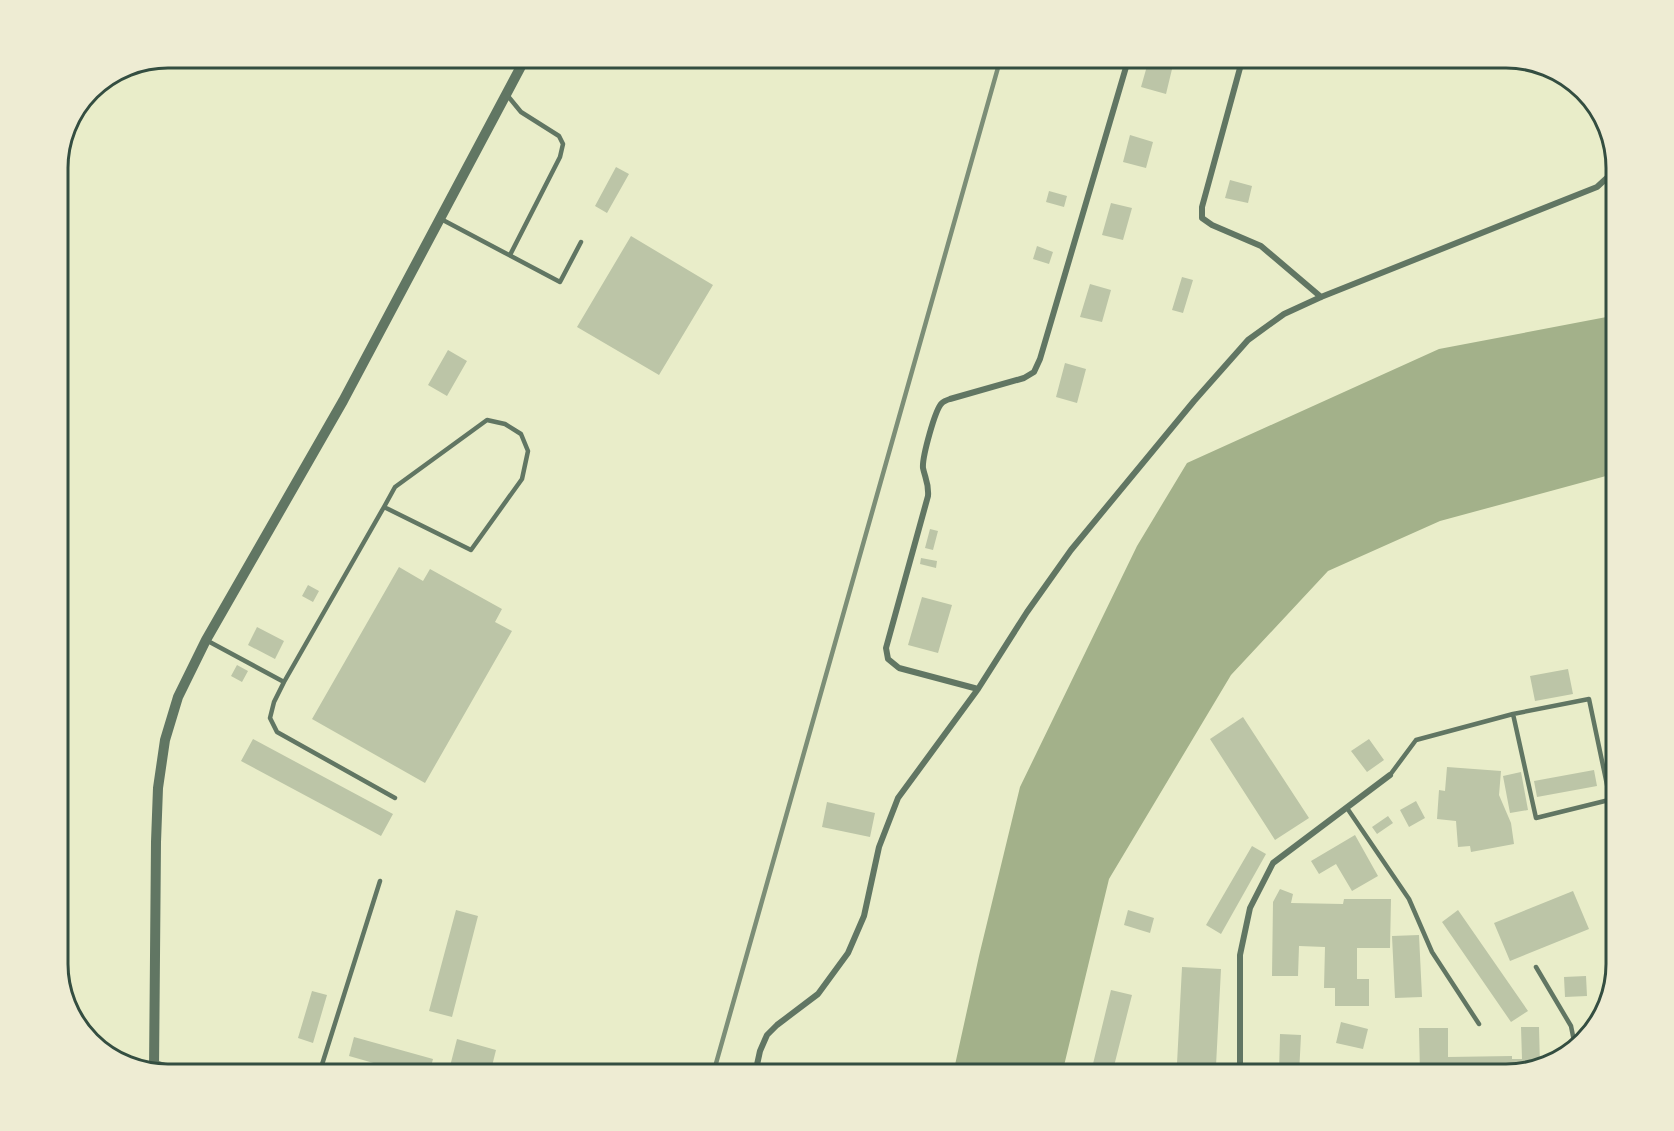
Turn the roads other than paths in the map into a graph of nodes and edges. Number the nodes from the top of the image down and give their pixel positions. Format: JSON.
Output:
{"nodes":[{"id":1,"x":520,"y":68,"type":"edge"},
{"id":2,"x":1126,"y":68,"type":"edge"},
{"id":3,"x":1240,"y":68,"type":"edge"},
{"id":4,"x":507,"y":95,"type":"junction"},
{"id":5,"x":1606,"y":179,"type":"edge"},
{"id":6,"x":441,"y":219,"type":"junction"},
{"id":7,"x":581,"y":242,"type":"dead end"},
{"id":8,"x":510,"y":255,"type":"junction"},
{"id":9,"x":1321,"y":297,"type":"junction"},
{"id":10,"x":384,"y":507,"type":"junction"},
{"id":11,"x":206,"y":640,"type":"junction"},
{"id":12,"x":284,"y":682,"type":"junction"},
{"id":13,"x":978,"y":689,"type":"junction"},
{"id":14,"x":1513,"y":714,"type":"junction"},
{"id":15,"x":1390,"y":775,"type":"joint"},
{"id":16,"x":1606,"y":780,"type":"edge"},
{"id":17,"x":395,"y":798,"type":"dead end"},
{"id":18,"x":1606,"y":800,"type":"edge"},
{"id":19,"x":1347,"y":808,"type":"junction"},
{"id":20,"x":380,"y":881,"type":"dead end"},
{"id":21,"x":1536,"y":967,"type":"dead end"},
{"id":22,"x":1479,"y":1024,"type":"dead end"},
{"id":23,"x":1574,"y":1038,"type":"edge"},
{"id":24,"x":154,"y":1063,"type":"edge"},
{"id":25,"x":322,"y":1064,"type":"edge"},
{"id":26,"x":757,"y":1064,"type":"edge"},
{"id":27,"x":1240,"y":1064,"type":"edge"}],
"edges":[{"from":1,"to":4,"type":"street"},
{"from":2,"to":13,"type":"street"},
{"from":3,"to":9,"type":"street"},
{"from":4,"to":6,"type":"street"},
{"from":4,"to":8,"type":"lane"},
{"from":5,"to":9,"type":"street"},
{"from":6,"to":8,"type":"lane"},
{"from":6,"to":11,"type":"street"},
{"from":7,"to":8,"type":"lane"},
{"from":9,"to":13,"type":"street"},
{"from":10,"to":10,"type":"lane"},
{"from":10,"to":12,"type":"lane"},
{"from":11,"to":12,"type":"lane"},
{"from":11,"to":24,"type":"street"},
{"from":12,"to":17,"type":"lane"},
{"from":13,"to":26,"type":"street"},
{"from":14,"to":15,"type":"lane"},
{"from":14,"to":16,"type":"lane"},
{"from":14,"to":18,"type":"lane"},
{"from":15,"to":19,"type":"street"},
{"from":19,"to":22,"type":"lane"},
{"from":19,"to":27,"type":"street"},
{"from":20,"to":25,"type":"lane"},
{"from":21,"to":23,"type":"lane"}]}
